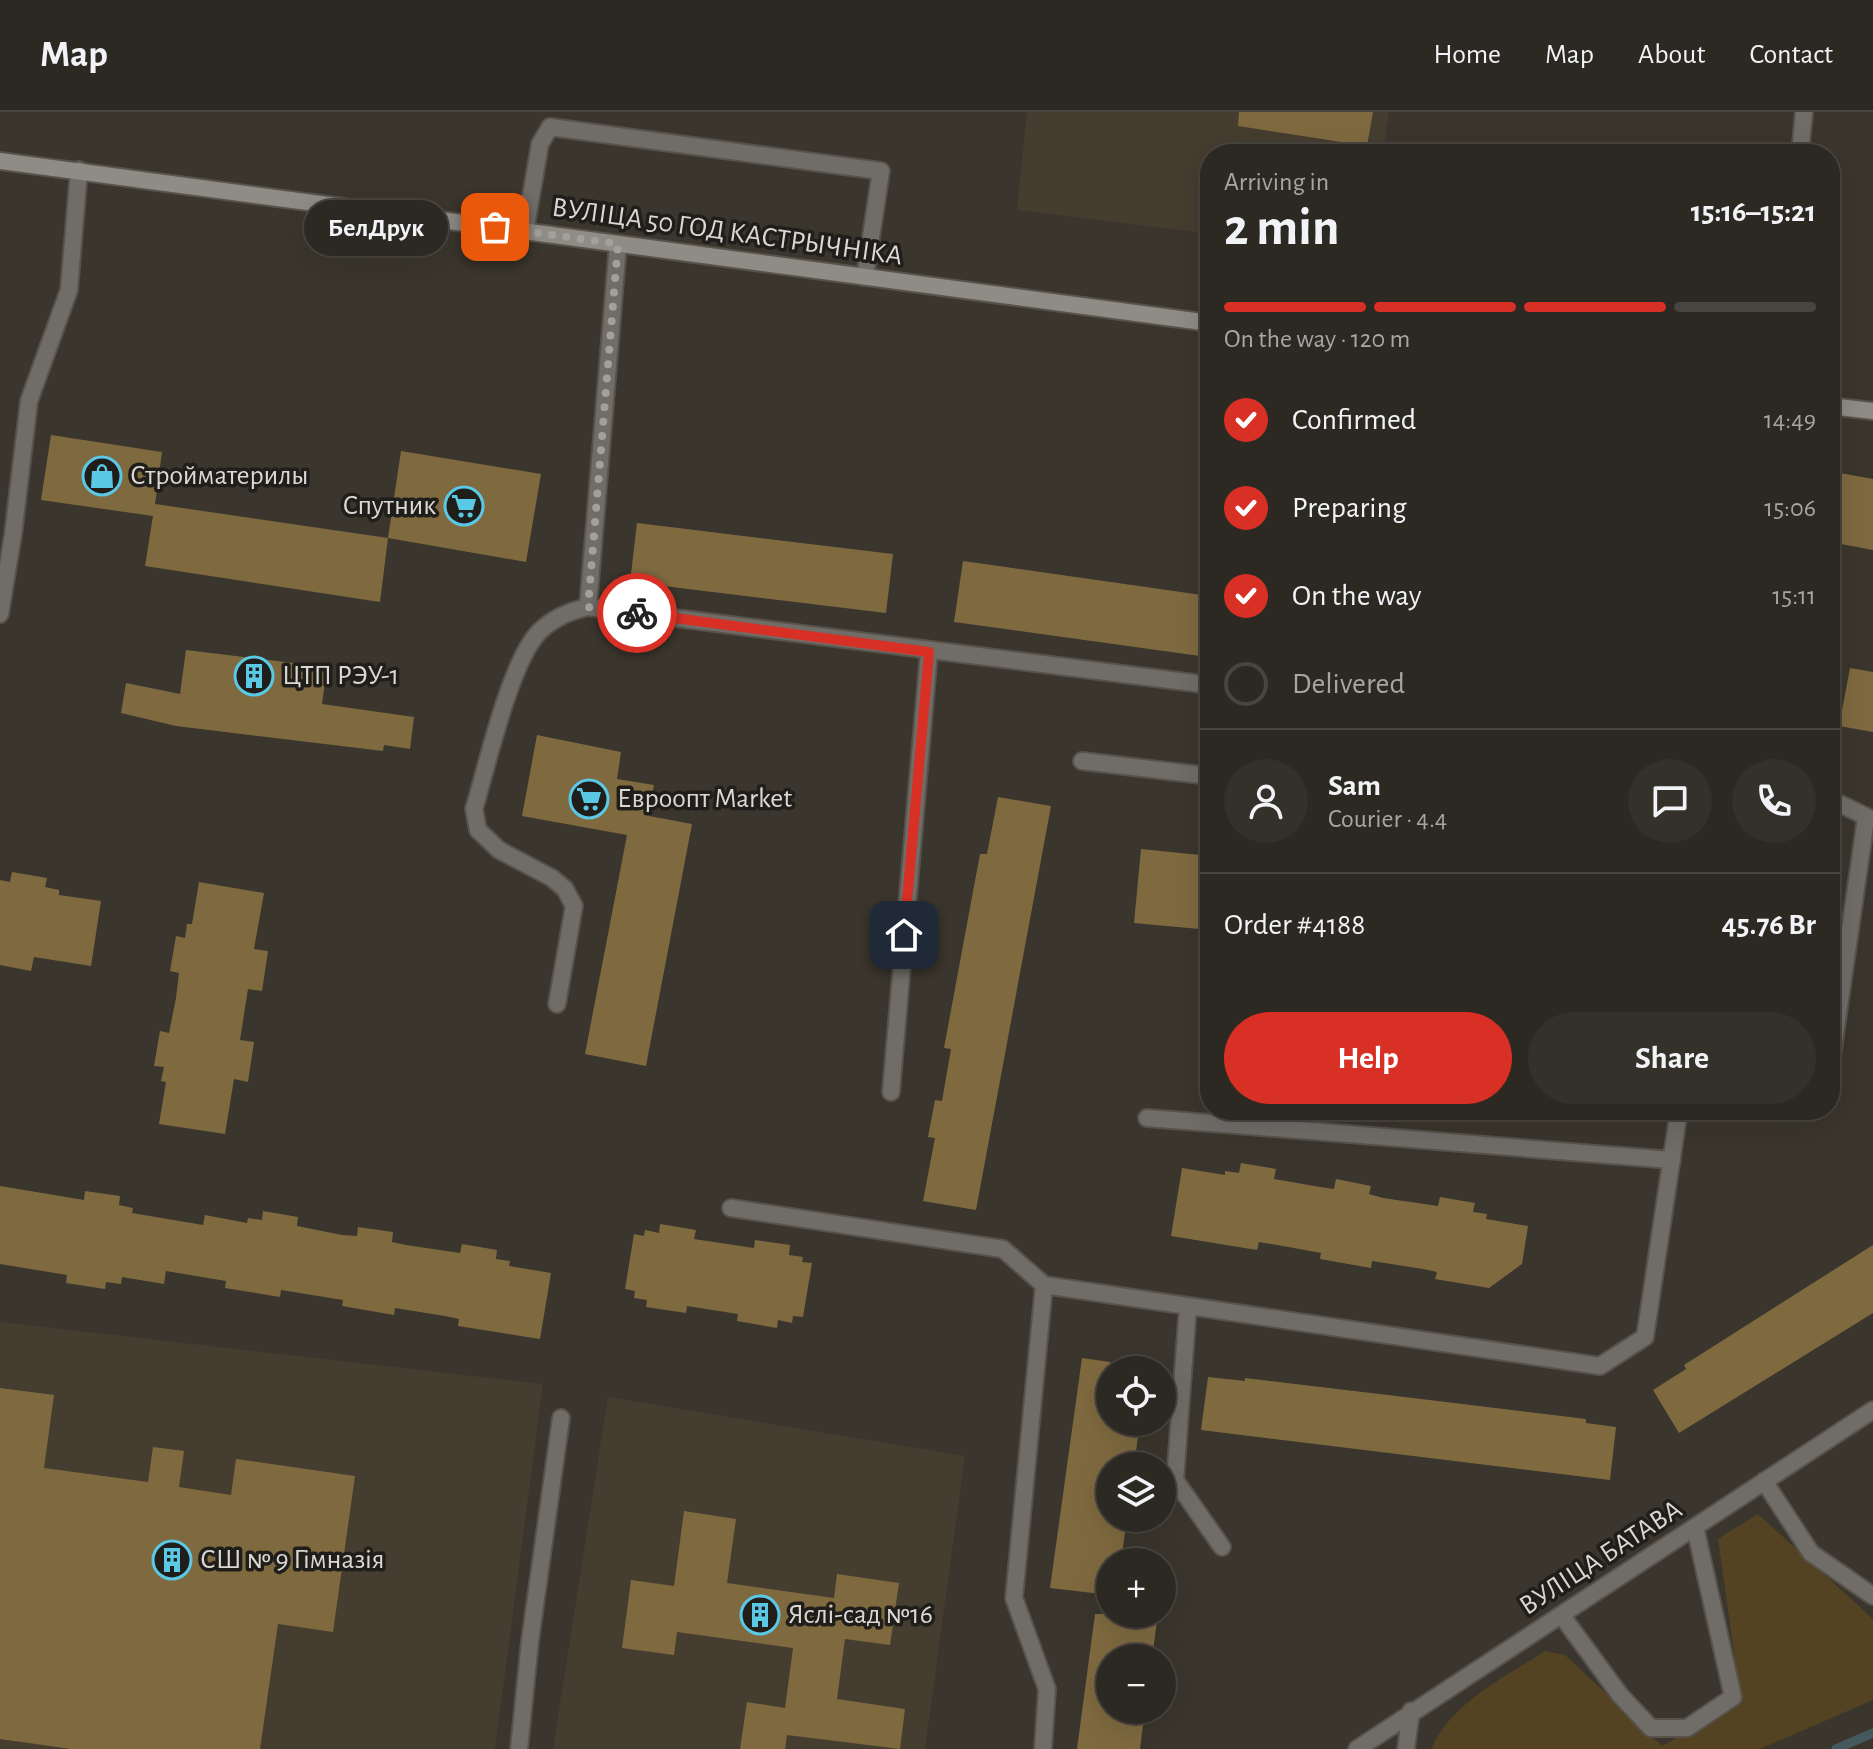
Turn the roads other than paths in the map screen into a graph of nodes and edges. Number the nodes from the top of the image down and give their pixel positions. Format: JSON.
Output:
{"nodes":[{"id":1,"x":1804,"y":112,"type":"edge"},
{"id":2,"x":1801,"y":144,"type":"edge"},
{"id":3,"x":0,"y":161,"type":"edge"},
{"id":4,"x":79,"y":170,"type":"junction"},
{"id":5,"x":525,"y":231,"type":"junction"},
{"id":6,"x":618,"y":244,"type":"junction"},
{"id":7,"x":865,"y":277,"type":"junction"},
{"id":8,"x":1200,"y":322,"type":"edge"},
{"id":9,"x":1840,"y":407,"type":"edge"},
{"id":10,"x":1873,"y":411,"type":"edge"},
{"id":11,"x":6,"y":534,"type":"edge"},
{"id":12,"x":588,"y":607,"type":"junction"},
{"id":13,"x":0,"y":614,"type":"edge"},
{"id":14,"x":929,"y":652,"type":"junction"},
{"id":15,"x":1200,"y":684,"type":"edge"},
{"id":16,"x":1082,"y":761,"type":"dead end"},
{"id":17,"x":1200,"y":775,"type":"edge"},
{"id":18,"x":1840,"y":804,"type":"edge"},
{"id":19,"x":1870,"y":819,"type":"edge"},
{"id":20,"x":557,"y":1004,"type":"dead end"},
{"id":21,"x":1840,"y":1007,"type":"edge"},
{"id":22,"x":891,"y":1092,"type":"dead end"},
{"id":23,"x":1147,"y":1118,"type":"dead end"},
{"id":24,"x":1678,"y":1120,"type":"edge"},
{"id":25,"x":1672,"y":1160,"type":"junction"},
{"id":26,"x":731,"y":1208,"type":"dead end"},
{"id":27,"x":1044,"y":1285,"type":"junction"},
{"id":28,"x":1188,"y":1306,"type":"junction"},
{"id":29,"x":1873,"y":1410,"type":"edge"},
{"id":30,"x":561,"y":1418,"type":"dead end"},
{"id":31,"x":1764,"y":1481,"type":"junction"},
{"id":32,"x":1695,"y":1527,"type":"junction"},
{"id":33,"x":1222,"y":1547,"type":"dead end"},
{"id":34,"x":1873,"y":1596,"type":"edge"},
{"id":35,"x":1562,"y":1616,"type":"junction"},
{"id":36,"x":1411,"y":1711,"type":"junction"},
{"id":37,"x":519,"y":1749,"type":"edge"},
{"id":38,"x":1043,"y":1749,"type":"edge"},
{"id":39,"x":1357,"y":1749,"type":"edge"},
{"id":40,"x":1406,"y":1749,"type":"edge"}],
"edges":[{"from":1,"to":2,"type":"street"},
{"from":3,"to":4,"type":"main road","name":"ВУЛІЦА 50 ГОД КАСТРЫЧНІКА"},
{"from":4,"to":5,"type":"main road","name":"ВУЛІЦА 50 ГОД КАСТРЫЧНІКА"},
{"from":4,"to":11,"type":"street"},
{"from":5,"to":6,"type":"main road","name":"ВУЛІЦА 50 ГОД КАСТРЫЧНІКА"},
{"from":5,"to":7,"type":"street"},
{"from":6,"to":7,"type":"main road","name":"ВУЛІЦА 50 ГОД КАСТРЫЧНІКА"},
{"from":6,"to":12,"type":"street"},
{"from":7,"to":8,"type":"main road","name":"ВУЛІЦА 50 ГОД КАСТРЫЧНІКА"},
{"from":9,"to":10,"type":"main road"},
{"from":11,"to":13,"type":"street"},
{"from":12,"to":14,"type":"street"},
{"from":12,"to":20,"type":"street"},
{"from":14,"to":15,"type":"street"},
{"from":14,"to":22,"type":"street"},
{"from":16,"to":17,"type":"street"},
{"from":18,"to":19,"type":"street"},
{"from":19,"to":21,"type":"street"},
{"from":23,"to":25,"type":"street"},
{"from":24,"to":25,"type":"street"},
{"from":25,"to":28,"type":"street"},
{"from":26,"to":27,"type":"street"},
{"from":27,"to":28,"type":"street"},
{"from":27,"to":38,"type":"street"},
{"from":28,"to":33,"type":"street"},
{"from":29,"to":31,"type":"street","name":"ВУЛІЦА БАТАВА"},
{"from":30,"to":37,"type":"street"},
{"from":31,"to":32,"type":"street","name":"ВУЛІЦА БАТАВА"},
{"from":31,"to":34,"type":"street"},
{"from":32,"to":35,"type":"street","name":"ВУЛІЦА БАТАВА"},
{"from":32,"to":35,"type":"street"},
{"from":35,"to":36,"type":"street","name":"ВУЛІЦА БАТАВА"},
{"from":36,"to":39,"type":"street","name":"ВУЛІЦА БАТАВА"},
{"from":36,"to":40,"type":"street"}]}
